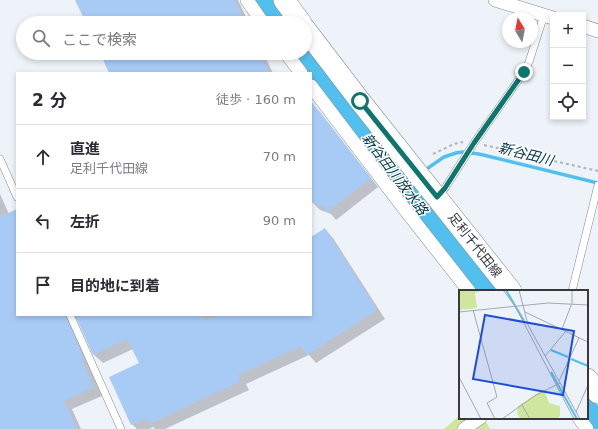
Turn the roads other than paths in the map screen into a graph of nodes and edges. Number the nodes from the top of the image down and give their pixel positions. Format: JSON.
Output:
{"nodes":[{"id":1,"x":247,"y":0,"type":"edge"},
{"id":2,"x":284,"y":0,"type":"edge"},
{"id":3,"x":495,"y":0,"type":"edge"},
{"id":4,"x":517,"y":3,"type":"edge"},
{"id":5,"x":258,"y":16,"type":"edge"},
{"id":6,"x":295,"y":16,"type":"edge"},
{"id":7,"x":549,"y":16,"type":"edge"},
{"id":8,"x":586,"y":27,"type":"edge"},
{"id":9,"x":598,"y":31,"type":"edge"},
{"id":10,"x":312,"y":38,"type":"edge"},
{"id":11,"x":291,"y":60,"type":"edge"},
{"id":12,"x":300,"y":72,"type":"edge"},
{"id":13,"x":312,"y":87,"type":"edge"},
{"id":14,"x":0,"y":159,"type":"edge"},
{"id":15,"x":597,"y":188,"type":"edge"},
{"id":16,"x":16,"y":195,"type":"edge"},
{"id":17,"x":437,"y":197,"type":"junction"},
{"id":18,"x":468,"y":290,"type":"edge"},
{"id":19,"x":510,"y":290,"type":"edge"},
{"id":20,"x":572,"y":290,"type":"edge"},
{"id":21,"x":70,"y":316,"type":"edge"},
{"id":22,"x":588,"y":380,"type":"edge"},
{"id":23,"x":598,"y":393,"type":"edge"},
{"id":24,"x":479,"y":419,"type":"edge"},
{"id":25,"x":580,"y":419,"type":"edge"},
{"id":26,"x":121,"y":429,"type":"edge"},
{"id":27,"x":464,"y":429,"type":"edge"},
{"id":28,"x":587,"y":429,"type":"edge"}],
"edges":[{"from":1,"to":5,"type":"street"},
{"from":2,"to":6,"type":"main road"},
{"from":3,"to":4,"type":"street"},
{"from":4,"to":7,"type":"street"},
{"from":7,"to":17,"type":"lane"},
{"from":8,"to":9,"type":"street"},
{"from":10,"to":17,"type":"main road","name":"足利千代田線"},
{"from":11,"to":12,"type":"street"},
{"from":13,"to":18,"type":"street"},
{"from":14,"to":16,"type":"lane"},
{"from":15,"to":20,"type":"lane"},
{"from":17,"to":19,"type":"main road","name":"足利千代田線"},
{"from":21,"to":26,"type":"lane"},
{"from":22,"to":23,"type":"main road"},
{"from":24,"to":27,"type":"street"},
{"from":25,"to":28,"type":"street"}]}
